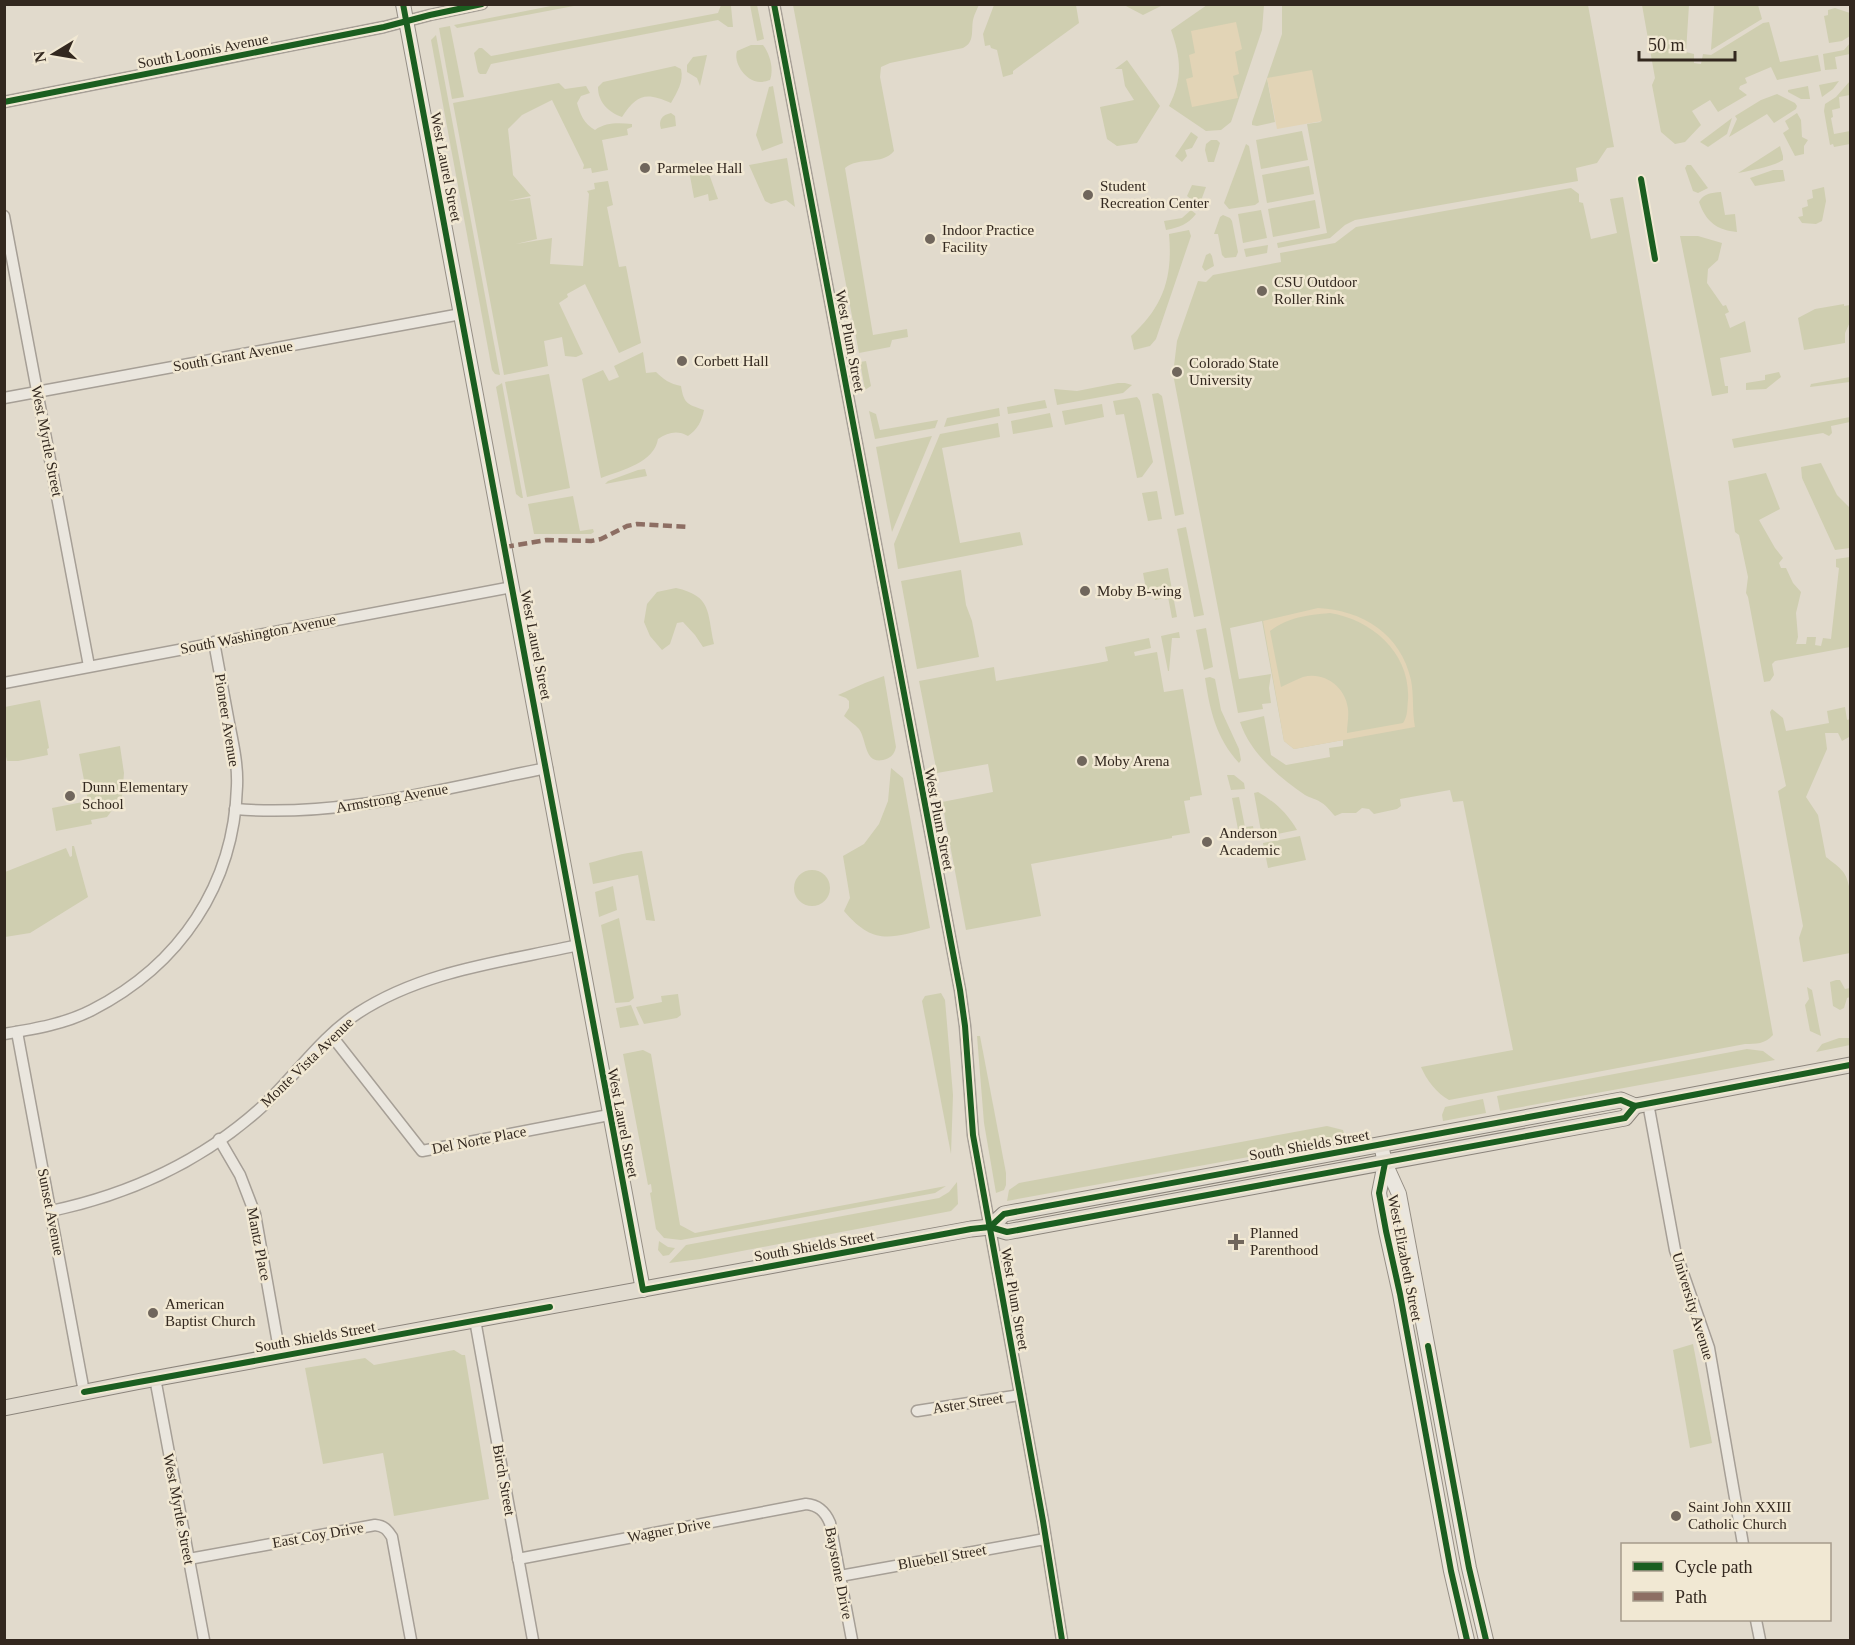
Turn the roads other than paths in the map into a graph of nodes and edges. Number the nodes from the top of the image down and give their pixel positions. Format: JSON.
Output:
{"nodes":[{"id":1,"x":404,"y":4,"type":"edge"},
{"id":2,"x":482,"y":4,"type":"edge"},
{"id":3,"x":774,"y":4,"type":"edge"},
{"id":4,"x":406,"y":21,"type":"junction"},
{"id":5,"x":4,"y":102,"type":"edge"},
{"id":6,"x":4,"y":216,"type":"edge"},
{"id":7,"x":461,"y":314,"type":"junction"},
{"id":8,"x":38,"y":392,"type":"junction"},
{"id":9,"x":4,"y":398,"type":"edge"},
{"id":10,"x":512,"y":587,"type":"junction"},
{"id":11,"x":214,"y":642,"type":"junction"},
{"id":12,"x":89,"y":666,"type":"junction"},
{"id":13,"x":4,"y":683,"type":"edge"},
{"id":14,"x":547,"y":768,"type":"junction"},
{"id":15,"x":235,"y":809,"type":"junction"},
{"id":16,"x":578,"y":945,"type":"junction"},
{"id":17,"x":17,"y":1032,"type":"junction"},
{"id":18,"x":4,"y":1034,"type":"edge"},
{"id":19,"x":331,"y":1035,"type":"junction"},
{"id":20,"x":1851,"y":1065,"type":"edge"},
{"id":21,"x":1642,"y":1105,"type":"junction"},
{"id":22,"x":609,"y":1115,"type":"junction"},
{"id":23,"x":219,"y":1139,"type":"junction"},
{"id":24,"x":1381,"y":1145,"type":"junction"},
{"id":25,"x":1385,"y":1163,"type":"junction"},
{"id":26,"x":51,"y":1211,"type":"junction"},
{"id":27,"x":990,"y":1227,"type":"junction"},
{"id":28,"x":642,"y":1290,"type":"junction"},
{"id":29,"x":475,"y":1320,"type":"junction"},
{"id":30,"x":280,"y":1355,"type":"junction"},
{"id":31,"x":155,"y":1378,"type":"junction"},
{"id":32,"x":84,"y":1392,"type":"junction"},
{"id":33,"x":1020,"y":1395,"type":"junction"},
{"id":34,"x":4,"y":1408,"type":"edge"},
{"id":35,"x":916,"y":1411,"type":"dead end"},
{"id":36,"x":820,"y":1508,"type":"joint"},
{"id":37,"x":1045,"y":1539,"type":"junction"},
{"id":38,"x":1743,"y":1543,"type":"edge"},
{"id":39,"x":189,"y":1559,"type":"junction"},
{"id":40,"x":518,"y":1559,"type":"junction"},
{"id":41,"x":840,"y":1576,"type":"junction"},
{"id":42,"x":1756,"y":1621,"type":"edge"},
{"id":43,"x":204,"y":1641,"type":"edge"},
{"id":44,"x":411,"y":1641,"type":"edge"},
{"id":45,"x":533,"y":1641,"type":"edge"},
{"id":46,"x":852,"y":1641,"type":"edge"},
{"id":47,"x":1062,"y":1641,"type":"edge"},
{"id":48,"x":1467,"y":1641,"type":"edge"},
{"id":49,"x":1486,"y":1641,"type":"edge"},
{"id":50,"x":1760,"y":1641,"type":"edge"}],
"edges":[{"from":1,"to":4,"type":"main road","name":"West Laurel Street"},
{"from":2,"to":4,"type":"street","name":"South Loomis Avenue"},
{"from":3,"to":27,"type":"street","name":"West Plum Street"},
{"from":4,"to":5,"type":"street","name":"South Loomis Avenue"},
{"from":4,"to":7,"type":"main road","name":"West Laurel Street"},
{"from":6,"to":8,"type":"street","name":"West Myrtle Street"},
{"from":7,"to":8,"type":"street","name":"South Grant Avenue"},
{"from":7,"to":10,"type":"main road","name":"West Laurel Street"},
{"from":8,"to":9,"type":"street","name":"South Grant Avenue"},
{"from":8,"to":12,"type":"street","name":"West Myrtle Street"},
{"from":10,"to":11,"type":"street","name":"South Washington Avenue"},
{"from":10,"to":14,"type":"main road","name":"West Laurel Street"},
{"from":11,"to":12,"type":"street","name":"South Washington Avenue"},
{"from":11,"to":15,"type":"street","name":"Pioneer Avenue"},
{"from":12,"to":13,"type":"street","name":"South Washington Avenue"},
{"from":14,"to":15,"type":"street","name":"Armstrong Avenue"},
{"from":14,"to":16,"type":"main road","name":"West Laurel Street"},
{"from":15,"to":17,"type":"street","name":"Pioneer Avenue"},
{"from":16,"to":19,"type":"street","name":"Monte Vista Avenue"},
{"from":16,"to":22,"type":"main road","name":"West Laurel Street"},
{"from":17,"to":18,"type":"street","name":"Pioneer Avenue"},
{"from":17,"to":26,"type":"street","name":"Sunset Avenue"},
{"from":19,"to":22,"type":"street","name":"Del Norte Place"},
{"from":19,"to":23,"type":"street","name":"Monte Vista Avenue"},
{"from":20,"to":21,"type":"main road","name":"South Shields Street"},
{"from":21,"to":24,"type":"main road","name":"South Shields Street"},
{"from":21,"to":25,"type":"main road","name":"South Shields Street"},
{"from":21,"to":38,"type":"street","name":"University Avenue"},
{"from":22,"to":28,"type":"main road","name":"West Laurel Street"},
{"from":23,"to":26,"type":"street","name":"Monte Vista Avenue"},
{"from":23,"to":30,"type":"street","name":"Mantz Place"},
{"from":24,"to":25,"type":"main road"},
{"from":24,"to":27,"type":"main road","name":"South Shields Street"},
{"from":25,"to":27,"type":"main road","name":"South Shields Street"},
{"from":25,"to":48,"type":"main road","name":"West Elizabeth Street"},
{"from":25,"to":49,"type":"main road","name":"West Elizabeth Street"},
{"from":26,"to":32,"type":"street","name":"Sunset Avenue"},
{"from":27,"to":28,"type":"main road","name":"South Shields Street"},
{"from":27,"to":33,"type":"street","name":"West Plum Street"},
{"from":28,"to":29,"type":"main road","name":"South Shields Street"},
{"from":29,"to":30,"type":"main road","name":"South Shields Street"},
{"from":29,"to":40,"type":"street","name":"Birch Street"},
{"from":30,"to":31,"type":"main road","name":"South Shields Street"},
{"from":31,"to":32,"type":"main road","name":"South Shields Street"},
{"from":31,"to":39,"type":"street","name":"West Myrtle Street"},
{"from":32,"to":34,"type":"main road","name":"South Shields Street"},
{"from":33,"to":35,"type":"street","name":"Aster Street"},
{"from":33,"to":37,"type":"street","name":"West Plum Street"},
{"from":36,"to":40,"type":"street","name":"Wagner Drive"},
{"from":36,"to":41,"type":"street","name":"Baystone Drive"},
{"from":37,"to":41,"type":"street","name":"Bluebell Street"},
{"from":37,"to":47,"type":"street","name":"West Plum Street"},
{"from":39,"to":43,"type":"street","name":"West Myrtle Street"},
{"from":39,"to":44,"type":"street","name":"East Coy Drive"},
{"from":40,"to":45,"type":"street","name":"Birch Street"},
{"from":41,"to":46,"type":"street","name":"Baystone Drive"},
{"from":42,"to":50,"type":"street"}]}
